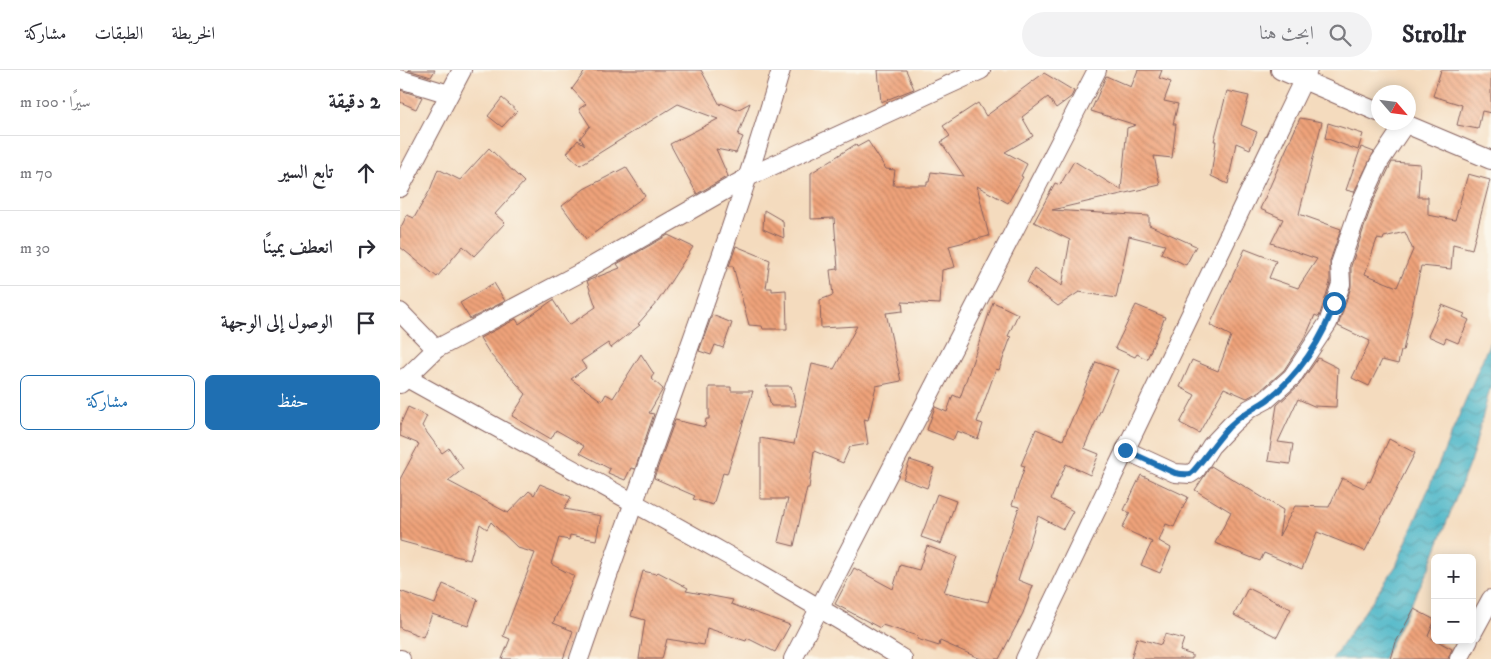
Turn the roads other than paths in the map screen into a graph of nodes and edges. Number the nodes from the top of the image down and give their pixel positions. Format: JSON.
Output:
{"nodes":[{"id":1,"x":462,"y":70,"type":"edge"},
{"id":2,"x":781,"y":70,"type":"edge"},
{"id":3,"x":981,"y":70,"type":"edge"},
{"id":4,"x":1097,"y":70,"type":"edge"},
{"id":5,"x":1280,"y":70,"type":"edge"},
{"id":6,"x":1306,"y":74,"type":"edge"},
{"id":7,"x":400,"y":78,"type":"edge"},
{"id":8,"x":449,"y":94,"type":"junction"},
{"id":9,"x":1371,"y":108,"type":"edge"},
{"id":10,"x":1416,"y":128,"type":"edge"},
{"id":11,"x":1399,"y":130,"type":"edge"},
{"id":12,"x":1491,"y":160,"type":"edge"},
{"id":13,"x":750,"y":176,"type":"junction"},
{"id":14,"x":400,"y":188,"type":"edge"},
{"id":15,"x":400,"y":312,"type":"edge"},
{"id":16,"x":436,"y":349,"type":"junction"},
{"id":17,"x":403,"y":381,"type":"edge"},
{"id":18,"x":1125,"y":450,"type":"junction"},
{"id":19,"x":632,"y":503,"type":"junction"},
{"id":20,"x":1491,"y":599,"type":"edge"},
{"id":21,"x":820,"y":607,"type":"junction"},
{"id":22,"x":1476,"y":627,"type":"edge"},
{"id":23,"x":1467,"y":644,"type":"edge"},
{"id":24,"x":579,"y":659,"type":"edge"},
{"id":25,"x":793,"y":659,"type":"edge"},
{"id":26,"x":903,"y":659,"type":"edge"},
{"id":27,"x":1025,"y":659,"type":"edge"},
{"id":28,"x":1459,"y":659,"type":"edge"}],
"edges":[{"from":1,"to":8,"type":"street"},
{"from":2,"to":13,"type":"street"},
{"from":3,"to":13,"type":"street"},
{"from":4,"to":21,"type":"street"},
{"from":5,"to":6,"type":"street"},
{"from":6,"to":9,"type":"street"},
{"from":6,"to":18,"type":"street"},
{"from":7,"to":8,"type":"street"},
{"from":8,"to":14,"type":"street"},
{"from":10,"to":12,"type":"street"},
{"from":11,"to":18,"type":"street"},
{"from":13,"to":16,"type":"street"},
{"from":13,"to":19,"type":"street"},
{"from":15,"to":16,"type":"street"},
{"from":16,"to":17,"type":"street"},
{"from":17,"to":19,"type":"street"},
{"from":18,"to":27,"type":"street"},
{"from":19,"to":21,"type":"street"},
{"from":19,"to":24,"type":"street"},
{"from":20,"to":22,"type":"street"},
{"from":21,"to":25,"type":"street"},
{"from":21,"to":26,"type":"street"},
{"from":23,"to":28,"type":"street"}]}
